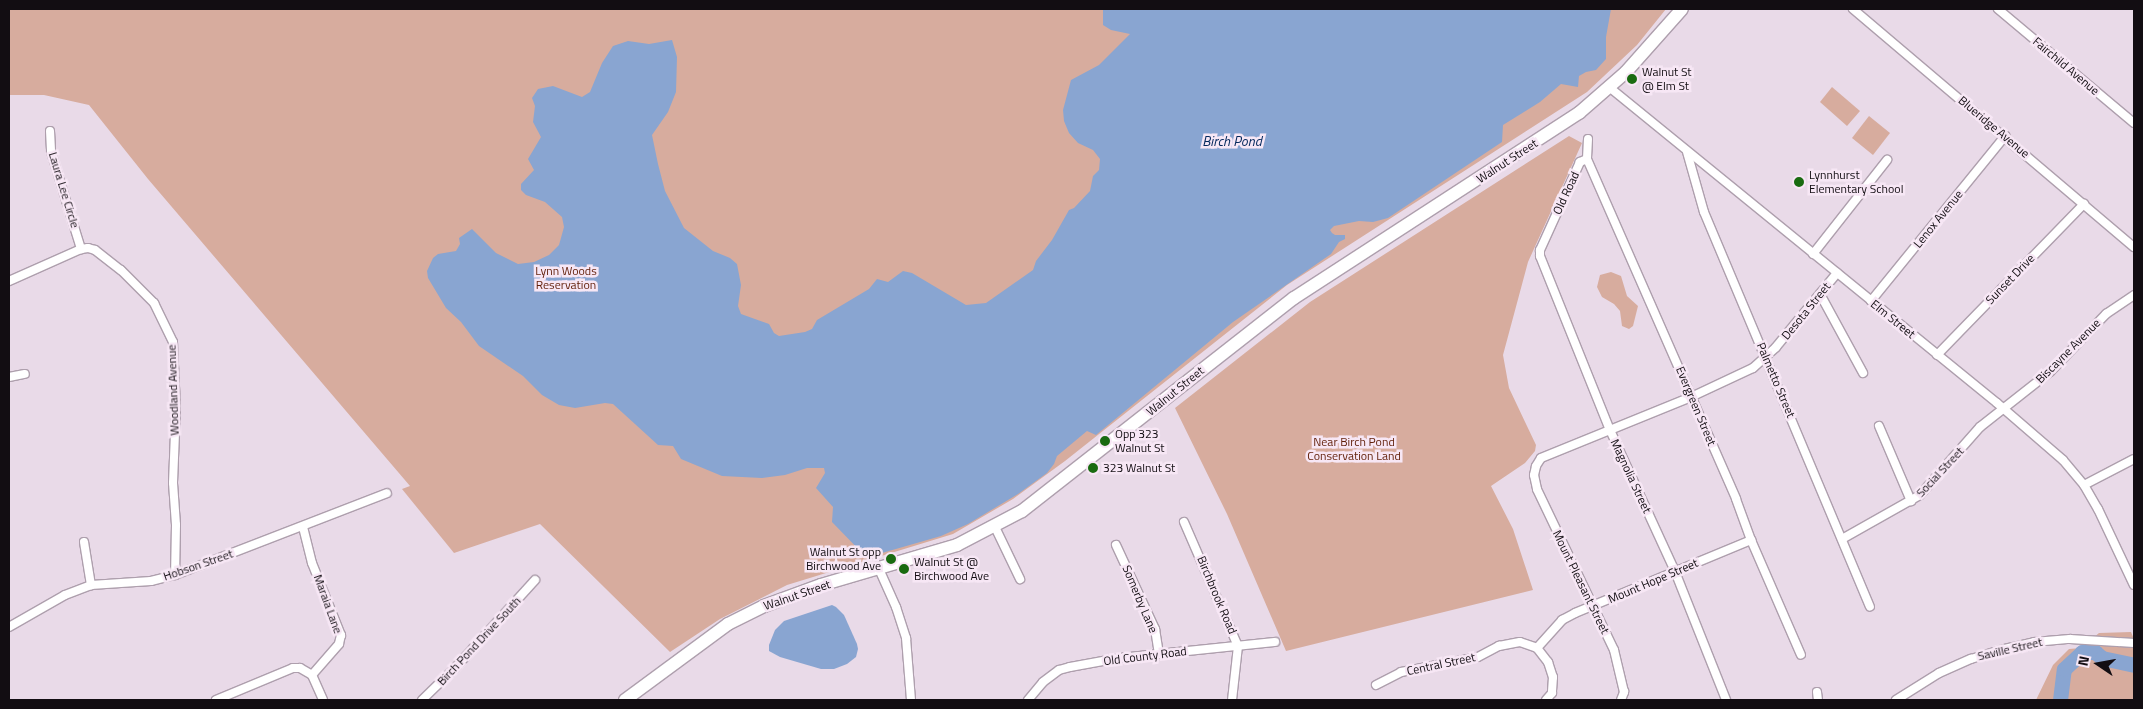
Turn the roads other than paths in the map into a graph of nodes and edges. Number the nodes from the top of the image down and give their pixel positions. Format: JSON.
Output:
{"nodes":[{"id":1,"x":1682,"y":9,"type":"edge"},
{"id":2,"x":1853,"y":9,"type":"edge"},
{"id":3,"x":1998,"y":9,"type":"edge"},
{"id":4,"x":1609,"y":87,"type":"junction"},
{"id":5,"x":2134,"y":123,"type":"edge"},
{"id":6,"x":50,"y":131,"type":"dead end"},
{"id":7,"x":2005,"y":136,"type":"junction"},
{"id":8,"x":1588,"y":139,"type":"dead end"},
{"id":9,"x":1687,"y":152,"type":"junction"},
{"id":10,"x":1587,"y":159,"type":"junction"},
{"id":11,"x":1887,"y":160,"type":"dead end"},
{"id":12,"x":2084,"y":204,"type":"junction"},
{"id":13,"x":2134,"y":247,"type":"edge"},
{"id":14,"x":81,"y":249,"type":"junction"},
{"id":15,"x":1540,"y":250,"type":"joint"},
{"id":16,"x":1813,"y":254,"type":"junction"},
{"id":17,"x":1837,"y":273,"type":"junction"},
{"id":18,"x":9,"y":281,"type":"edge"},
{"id":19,"x":1820,"y":294,"type":"junction"},
{"id":20,"x":2134,"y":295,"type":"edge"},
{"id":21,"x":1871,"y":301,"type":"junction"},
{"id":22,"x":1937,"y":355,"type":"junction"},
{"id":23,"x":1766,"y":357,"type":"junction"},
{"id":24,"x":1863,"y":373,"type":"dead end"},
{"id":25,"x":25,"y":374,"type":"dead end"},
{"id":26,"x":9,"y":377,"type":"edge"},
{"id":27,"x":1692,"y":397,"type":"junction"},
{"id":28,"x":2003,"y":408,"type":"junction"},
{"id":29,"x":1879,"y":426,"type":"dead end"},
{"id":30,"x":1610,"y":430,"type":"junction"},
{"id":31,"x":2134,"y":459,"type":"edge"},
{"id":32,"x":1536,"y":466,"type":"joint"},
{"id":33,"x":2084,"y":486,"type":"junction"},
{"id":34,"x":387,"y":494,"type":"dead end"},
{"id":35,"x":1911,"y":502,"type":"junction"},
{"id":36,"x":1184,"y":522,"type":"dead end"},
{"id":37,"x":303,"y":527,"type":"junction"},
{"id":38,"x":995,"y":527,"type":"junction"},
{"id":39,"x":1842,"y":539,"type":"junction"},
{"id":40,"x":1751,"y":540,"type":"junction"},
{"id":41,"x":84,"y":542,"type":"dead end"},
{"id":42,"x":1116,"y":545,"type":"dead end"},
{"id":43,"x":2134,"y":563,"type":"edge"},
{"id":44,"x":2125,"y":567,"type":"junction"},
{"id":45,"x":879,"y":569,"type":"junction"},
{"id":46,"x":1674,"y":571,"type":"junction"},
{"id":47,"x":175,"y":575,"type":"junction"},
{"id":48,"x":1020,"y":579,"type":"dead end"},
{"id":49,"x":535,"y":580,"type":"dead end"},
{"id":50,"x":91,"y":585,"type":"junction"},
{"id":51,"x":2134,"y":585,"type":"edge"},
{"id":52,"x":1594,"y":606,"type":"junction"},
{"id":53,"x":1870,"y":607,"type":"dead end"},
{"id":54,"x":9,"y":627,"type":"edge"},
{"id":55,"x":1275,"y":642,"type":"dead end"},
{"id":56,"x":2134,"y":643,"type":"edge"},
{"id":57,"x":1238,"y":646,"type":"junction"},
{"id":58,"x":1537,"y":648,"type":"junction"},
{"id":59,"x":1159,"y":654,"type":"junction"},
{"id":60,"x":1801,"y":655,"type":"dead end"},
{"id":61,"x":312,"y":675,"type":"junction"},
{"id":62,"x":1376,"y":685,"type":"dead end"},
{"id":63,"x":216,"y":700,"type":"edge"},
{"id":64,"x":323,"y":700,"type":"edge"},
{"id":65,"x":422,"y":700,"type":"edge"},
{"id":66,"x":625,"y":700,"type":"edge"},
{"id":67,"x":911,"y":700,"type":"edge"},
{"id":68,"x":1028,"y":700,"type":"edge"},
{"id":69,"x":1232,"y":700,"type":"edge"},
{"id":70,"x":1546,"y":700,"type":"edge"},
{"id":71,"x":1621,"y":700,"type":"edge"},
{"id":72,"x":1726,"y":700,"type":"edge"},
{"id":73,"x":1896,"y":700,"type":"edge"}],
"edges":[{"from":1,"to":4,"type":"main road","name":"Walnut Street"},
{"from":2,"to":7,"type":"street","name":"Blueridge Avenue"},
{"from":3,"to":5,"type":"street","name":"Fairchild Avenue"},
{"from":4,"to":9,"type":"street","name":"Elm Street"},
{"from":4,"to":38,"type":"main road","name":"Walnut Street"},
{"from":6,"to":14,"type":"street","name":"Laura Lee Circle"},
{"from":7,"to":12,"type":"street","name":"Blueridge Avenue"},
{"from":7,"to":21,"type":"street","name":"Lenox Avenue"},
{"from":8,"to":10,"type":"street","name":"Old Road"},
{"from":9,"to":16,"type":"street","name":"Elm Street"},
{"from":9,"to":23,"type":"street","name":"Palmetto Street"},
{"from":10,"to":15,"type":"street","name":"Old Road"},
{"from":10,"to":27,"type":"street","name":"Evergreen Street"},
{"from":11,"to":16,"type":"street"},
{"from":12,"to":13,"type":"street","name":"Blueridge Avenue"},
{"from":12,"to":22,"type":"street","name":"Sunset Drive"},
{"from":14,"to":18,"type":"street"},
{"from":14,"to":47,"type":"street","name":"Woodland Avenue"},
{"from":15,"to":30,"type":"street","name":"Magnolia Street"},
{"from":16,"to":17,"type":"street","name":"Elm Street"},
{"from":17,"to":19,"type":"street","name":"Desota Street"},
{"from":17,"to":21,"type":"street","name":"Elm Street"},
{"from":19,"to":23,"type":"street","name":"Desota Street"},
{"from":19,"to":24,"type":"street"},
{"from":20,"to":28,"type":"street","name":"Biscayne Avenue"},
{"from":21,"to":22,"type":"street","name":"Elm Street"},
{"from":22,"to":28,"type":"street","name":"Elm Street"},
{"from":23,"to":27,"type":"street","name":"Desota Street"},
{"from":23,"to":39,"type":"street","name":"Palmetto Street"},
{"from":25,"to":26,"type":"street"},
{"from":27,"to":30,"type":"street","name":"Desota Street"},
{"from":27,"to":40,"type":"street","name":"Evergreen Street"},
{"from":28,"to":33,"type":"street","name":"Elm Street"},
{"from":28,"to":35,"type":"street","name":"Social Street"},
{"from":29,"to":35,"type":"street"},
{"from":30,"to":32,"type":"street","name":"Desota Street"},
{"from":30,"to":46,"type":"street","name":"Magnolia Street"},
{"from":31,"to":33,"type":"street"},
{"from":32,"to":52,"type":"street","name":"Mount Pleasant Street"},
{"from":33,"to":44,"type":"street","name":"Elm Street"},
{"from":34,"to":37,"type":"street","name":"Hobson Street"},
{"from":35,"to":39,"type":"street","name":"Social Street"},
{"from":36,"to":57,"type":"street","name":"Birchbrook Road"},
{"from":37,"to":47,"type":"street","name":"Hobson Street"},
{"from":37,"to":61,"type":"street","name":"Maraia Lane"},
{"from":38,"to":45,"type":"main road","name":"Walnut Street"},
{"from":38,"to":48,"type":"street"},
{"from":39,"to":53,"type":"street","name":"Palmetto Street"},
{"from":40,"to":46,"type":"street","name":"Mount Hope Street"},
{"from":40,"to":60,"type":"street","name":"Evergreen Street"},
{"from":41,"to":50,"type":"street"},
{"from":42,"to":59,"type":"street","name":"Somerby Lane"},
{"from":43,"to":44,"type":"street"},
{"from":44,"to":51,"type":"street","name":"Elm Street"},
{"from":45,"to":66,"type":"main road","name":"Walnut Street"},
{"from":45,"to":67,"type":"street"},
{"from":46,"to":52,"type":"street","name":"Mount Hope Street"},
{"from":46,"to":72,"type":"street","name":"Magnolia Street"},
{"from":47,"to":50,"type":"street","name":"Hobson Street"},
{"from":49,"to":65,"type":"street","name":"Birch Pond Drive South"},
{"from":50,"to":54,"type":"street","name":"Hobson Street"},
{"from":52,"to":58,"type":"street","name":"Mount Hope Street"},
{"from":52,"to":71,"type":"street","name":"Mount Pleasant Street"},
{"from":55,"to":57,"type":"street","name":"Old County Road"},
{"from":56,"to":73,"type":"street","name":"Saville Street"},
{"from":57,"to":59,"type":"street","name":"Old County Road"},
{"from":57,"to":69,"type":"street","name":"Birchbrook Road"},
{"from":58,"to":62,"type":"street","name":"Central Street"},
{"from":58,"to":70,"type":"street"},
{"from":59,"to":68,"type":"street","name":"Old County Road"},
{"from":61,"to":63,"type":"street"},
{"from":61,"to":64,"type":"street"}]}
